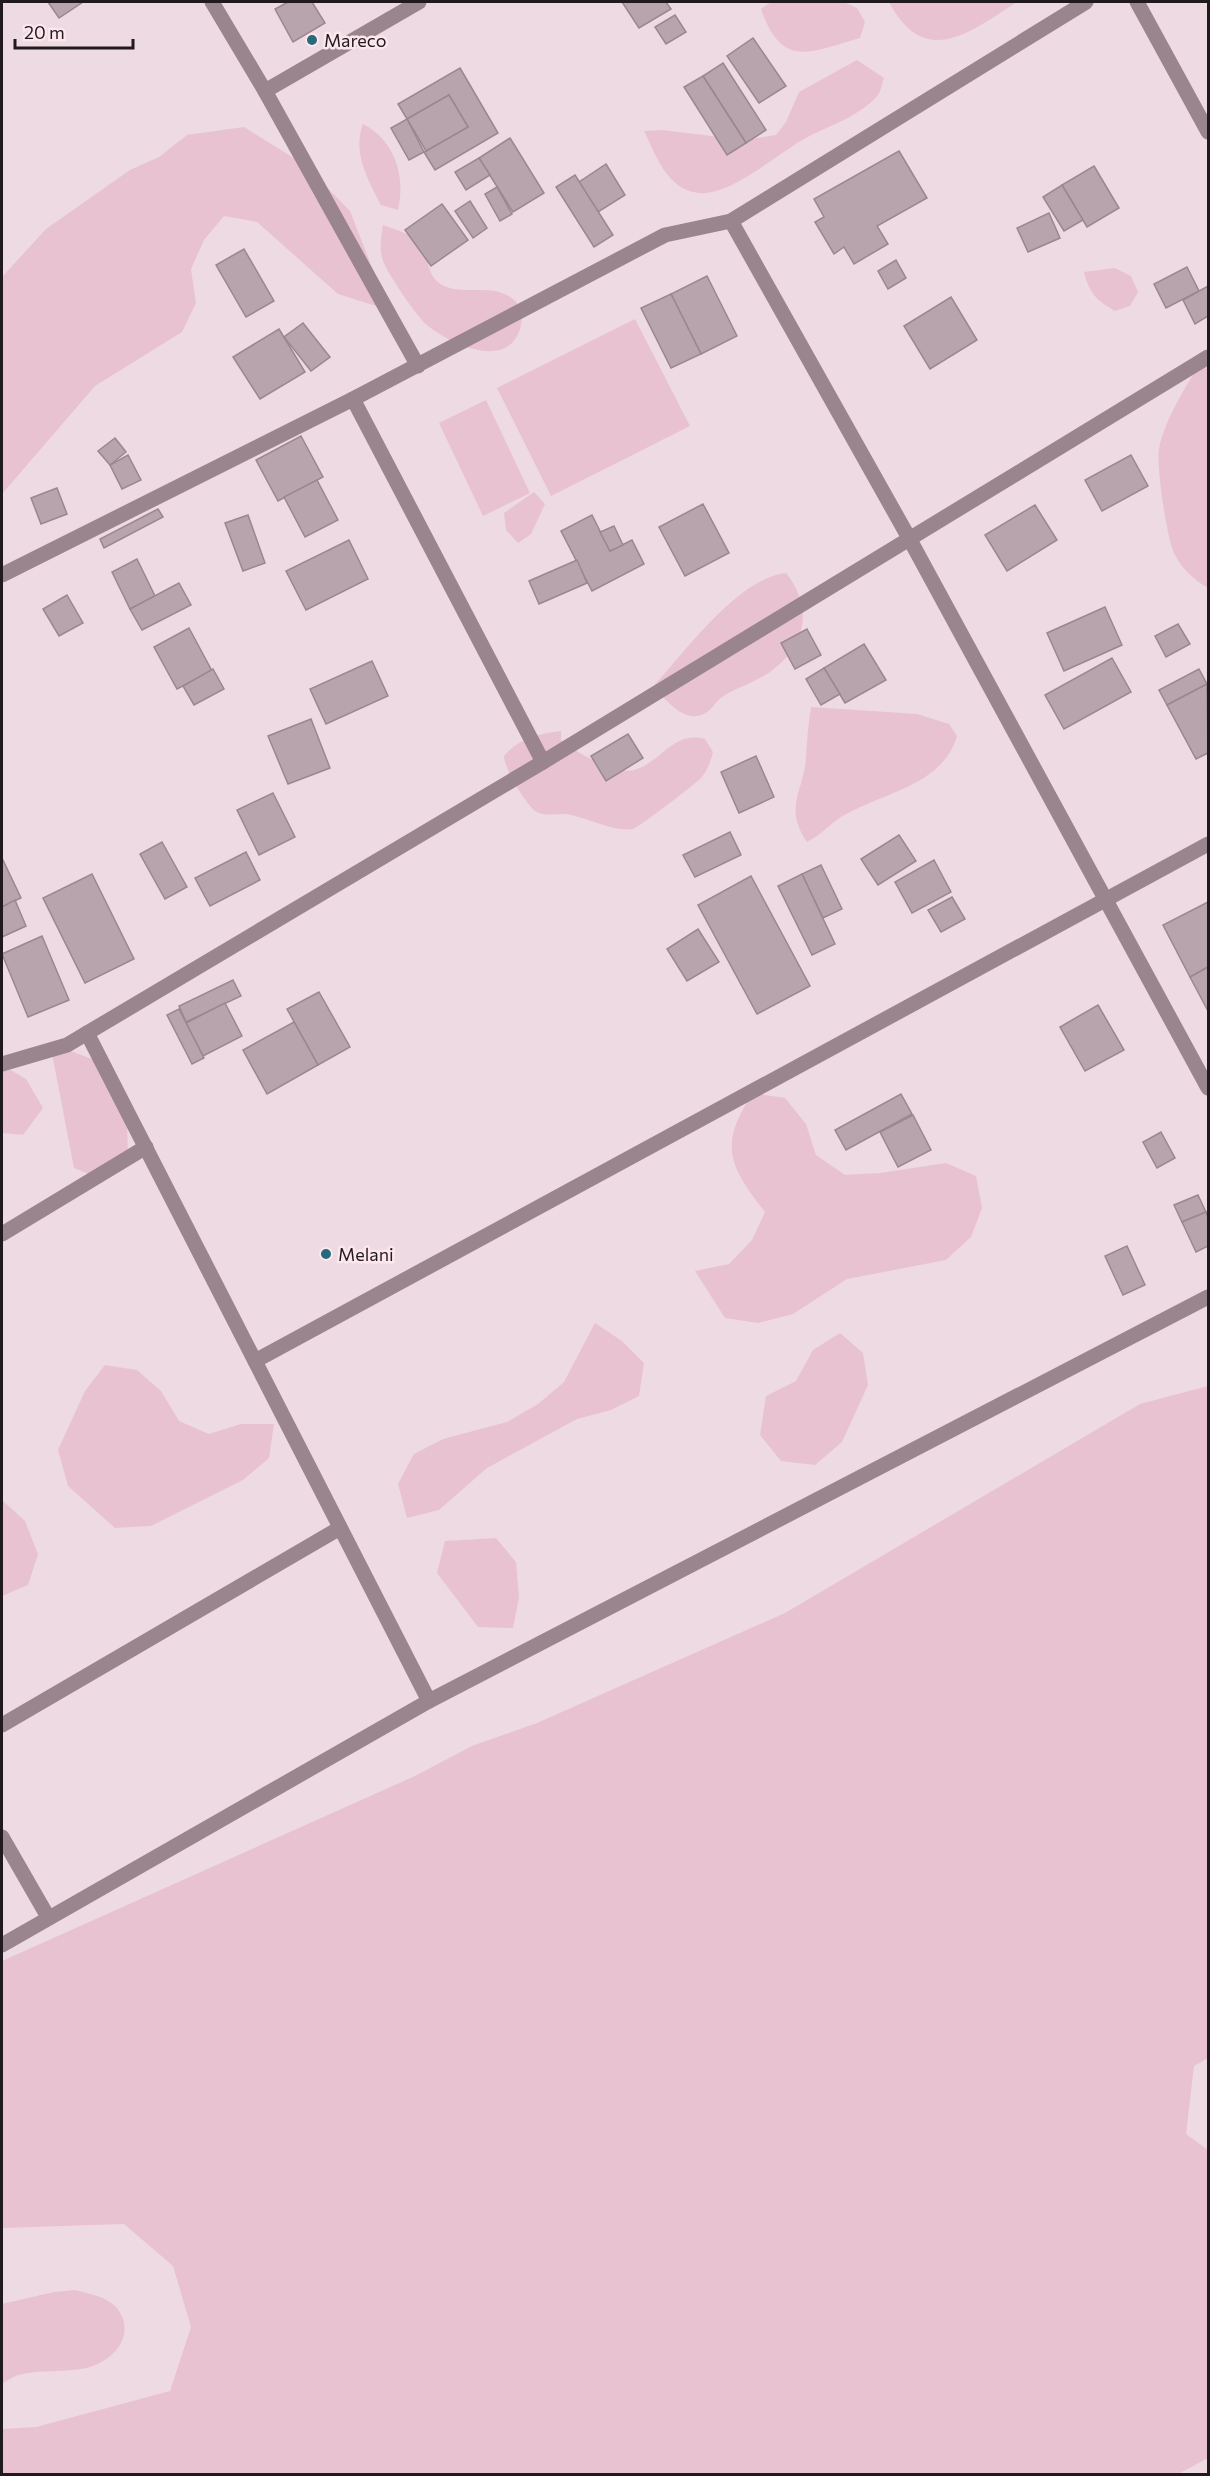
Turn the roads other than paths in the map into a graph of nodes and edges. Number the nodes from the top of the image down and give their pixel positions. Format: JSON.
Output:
{"nodes":[{"id":1,"x":212,"y":2,"type":"edge"},
{"id":2,"x":419,"y":2,"type":"edge"},
{"id":3,"x":1086,"y":2,"type":"edge"},
{"id":4,"x":1137,"y":2,"type":"edge"},
{"id":5,"x":265,"y":91,"type":"junction"},
{"id":6,"x":1209,"y":132,"type":"edge"},
{"id":7,"x":731,"y":221,"type":"junction"},
{"id":8,"x":1209,"y":357,"type":"edge"},
{"id":9,"x":418,"y":366,"type":"junction"},
{"id":10,"x":354,"y":399,"type":"junction"},
{"id":11,"x":909,"y":538,"type":"junction"},
{"id":12,"x":2,"y":575,"type":"edge"},
{"id":13,"x":543,"y":762,"type":"junction"},
{"id":14,"x":1209,"y":844,"type":"edge"},
{"id":15,"x":1106,"y":899,"type":"junction"},
{"id":16,"x":87,"y":1033,"type":"junction"},
{"id":17,"x":2,"y":1064,"type":"edge"},
{"id":18,"x":1209,"y":1088,"type":"edge"},
{"id":19,"x":146,"y":1147,"type":"junction"},
{"id":20,"x":2,"y":1234,"type":"edge"},
{"id":21,"x":1209,"y":1297,"type":"edge"},
{"id":22,"x":255,"y":1361,"type":"junction"},
{"id":23,"x":340,"y":1528,"type":"junction"},
{"id":24,"x":429,"y":1701,"type":"junction"},
{"id":25,"x":2,"y":1725,"type":"edge"},
{"id":26,"x":2,"y":1837,"type":"edge"},
{"id":27,"x":48,"y":1917,"type":"junction"},
{"id":28,"x":2,"y":1945,"type":"edge"}],
"edges":[{"from":1,"to":5,"type":"street"},
{"from":2,"to":5,"type":"street"},
{"from":3,"to":7,"type":"street"},
{"from":4,"to":6,"type":"street"},
{"from":5,"to":9,"type":"street"},
{"from":7,"to":9,"type":"street"},
{"from":7,"to":11,"type":"street"},
{"from":8,"to":11,"type":"street"},
{"from":9,"to":10,"type":"street"},
{"from":10,"to":12,"type":"street"},
{"from":10,"to":13,"type":"street"},
{"from":11,"to":13,"type":"street"},
{"from":11,"to":15,"type":"street"},
{"from":13,"to":16,"type":"street"},
{"from":14,"to":15,"type":"street"},
{"from":15,"to":18,"type":"street"},
{"from":15,"to":22,"type":"street"},
{"from":16,"to":17,"type":"street"},
{"from":16,"to":19,"type":"street"},
{"from":19,"to":20,"type":"street"},
{"from":19,"to":22,"type":"street"},
{"from":21,"to":24,"type":"street"},
{"from":22,"to":23,"type":"street"},
{"from":23,"to":24,"type":"street"},
{"from":23,"to":25,"type":"street"},
{"from":24,"to":27,"type":"street"},
{"from":26,"to":27,"type":"street"},
{"from":27,"to":28,"type":"street"}]}
